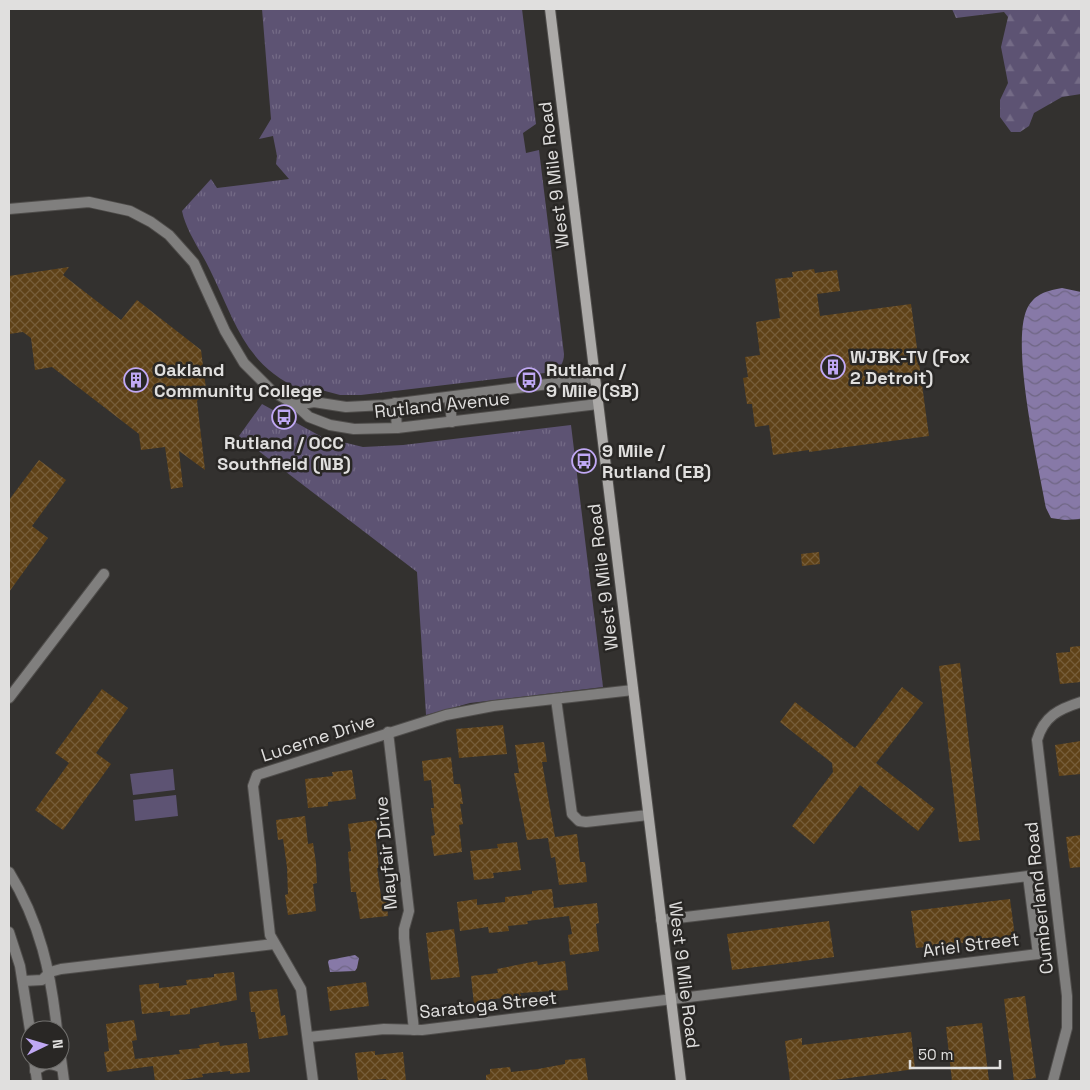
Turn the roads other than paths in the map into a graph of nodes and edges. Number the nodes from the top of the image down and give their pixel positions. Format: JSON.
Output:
{"nodes":[{"id":1,"x":550,"y":9,"type":"edge"},
{"id":2,"x":9,"y":209,"type":"edge"},
{"id":3,"x":595,"y":378,"type":"junction"},
{"id":4,"x":449,"y":397,"type":"junction"},
{"id":5,"x":395,"y":403,"type":"junction"},
{"id":6,"x":296,"y":404,"type":"junction"},
{"id":7,"x":598,"y":404,"type":"junction"},
{"id":8,"x":452,"y":422,"type":"junction"},
{"id":9,"x":397,"y":428,"type":"junction"},
{"id":10,"x":104,"y":574,"type":"dead end"},
{"id":11,"x":633,"y":690,"type":"junction"},
{"id":12,"x":9,"y":698,"type":"edge"},
{"id":13,"x":556,"y":698,"type":"junction"},
{"id":14,"x":1081,"y":702,"type":"edge"},
{"id":15,"x":388,"y":732,"type":"junction"},
{"id":16,"x":648,"y":815,"type":"junction"},
{"id":17,"x":9,"y":872,"type":"edge"},
{"id":18,"x":661,"y":920,"type":"junction"},
{"id":19,"x":9,"y":932,"type":"edge"},
{"id":20,"x":274,"y":944,"type":"junction"},
{"id":21,"x":50,"y":972,"type":"junction"},
{"id":22,"x":23,"y":981,"type":"junction"},
{"id":23,"x":672,"y":1000,"type":"junction"},
{"id":24,"x":29,"y":1020,"type":"edge"},
{"id":25,"x":56,"y":1020,"type":"edge"},
{"id":26,"x":414,"y":1030,"type":"junction"},
{"id":27,"x":309,"y":1037,"type":"junction"},
{"id":28,"x":314,"y":1081,"type":"edge"},
{"id":29,"x":681,"y":1081,"type":"edge"},
{"id":30,"x":1053,"y":1081,"type":"edge"}],
"edges":[{"from":1,"to":3,"type":"main road","name":"West 9 Mile Road"},
{"from":2,"to":6,"type":"street","name":"Rutland Avenue"},
{"from":3,"to":4,"type":"street","name":"Rutland Avenue"},
{"from":3,"to":7,"type":"main road","name":"West 9 Mile Road"},
{"from":4,"to":5,"type":"street","name":"Rutland Avenue"},
{"from":4,"to":8,"type":"street"},
{"from":5,"to":6,"type":"street","name":"Rutland Avenue"},
{"from":5,"to":9,"type":"street"},
{"from":6,"to":9,"type":"street","name":"Rutland Avenue"},
{"from":7,"to":8,"type":"street","name":"Rutland Avenue"},
{"from":7,"to":11,"type":"main road","name":"West 9 Mile Road"},
{"from":8,"to":9,"type":"street","name":"Rutland Avenue"},
{"from":10,"to":12,"type":"street"},
{"from":11,"to":13,"type":"street","name":"Lucerne Drive"},
{"from":11,"to":16,"type":"main road","name":"West 9 Mile Road"},
{"from":13,"to":15,"type":"street","name":"Lucerne Drive"},
{"from":13,"to":16,"type":"street"},
{"from":14,"to":30,"type":"street","name":"Cumberland Road"},
{"from":15,"to":20,"type":"street","name":"Lucerne Drive"},
{"from":15,"to":26,"type":"street","name":"Mayfair Drive"},
{"from":16,"to":18,"type":"main road","name":"West 9 Mile Road"},
{"from":17,"to":21,"type":"street"},
{"from":18,"to":23,"type":"main road","name":"West 9 Mile Road"},
{"from":18,"to":23,"type":"street","name":"Ariel Street"},
{"from":19,"to":22,"type":"street"},
{"from":20,"to":21,"type":"street"},
{"from":20,"to":27,"type":"street"},
{"from":21,"to":22,"type":"street"},
{"from":21,"to":25,"type":"street"},
{"from":22,"to":24,"type":"street"},
{"from":23,"to":26,"type":"street","name":"Saratoga Street"},
{"from":23,"to":29,"type":"main road","name":"West 9 Mile Road"},
{"from":26,"to":27,"type":"street","name":"Saratoga Street"},
{"from":27,"to":28,"type":"street"}]}
